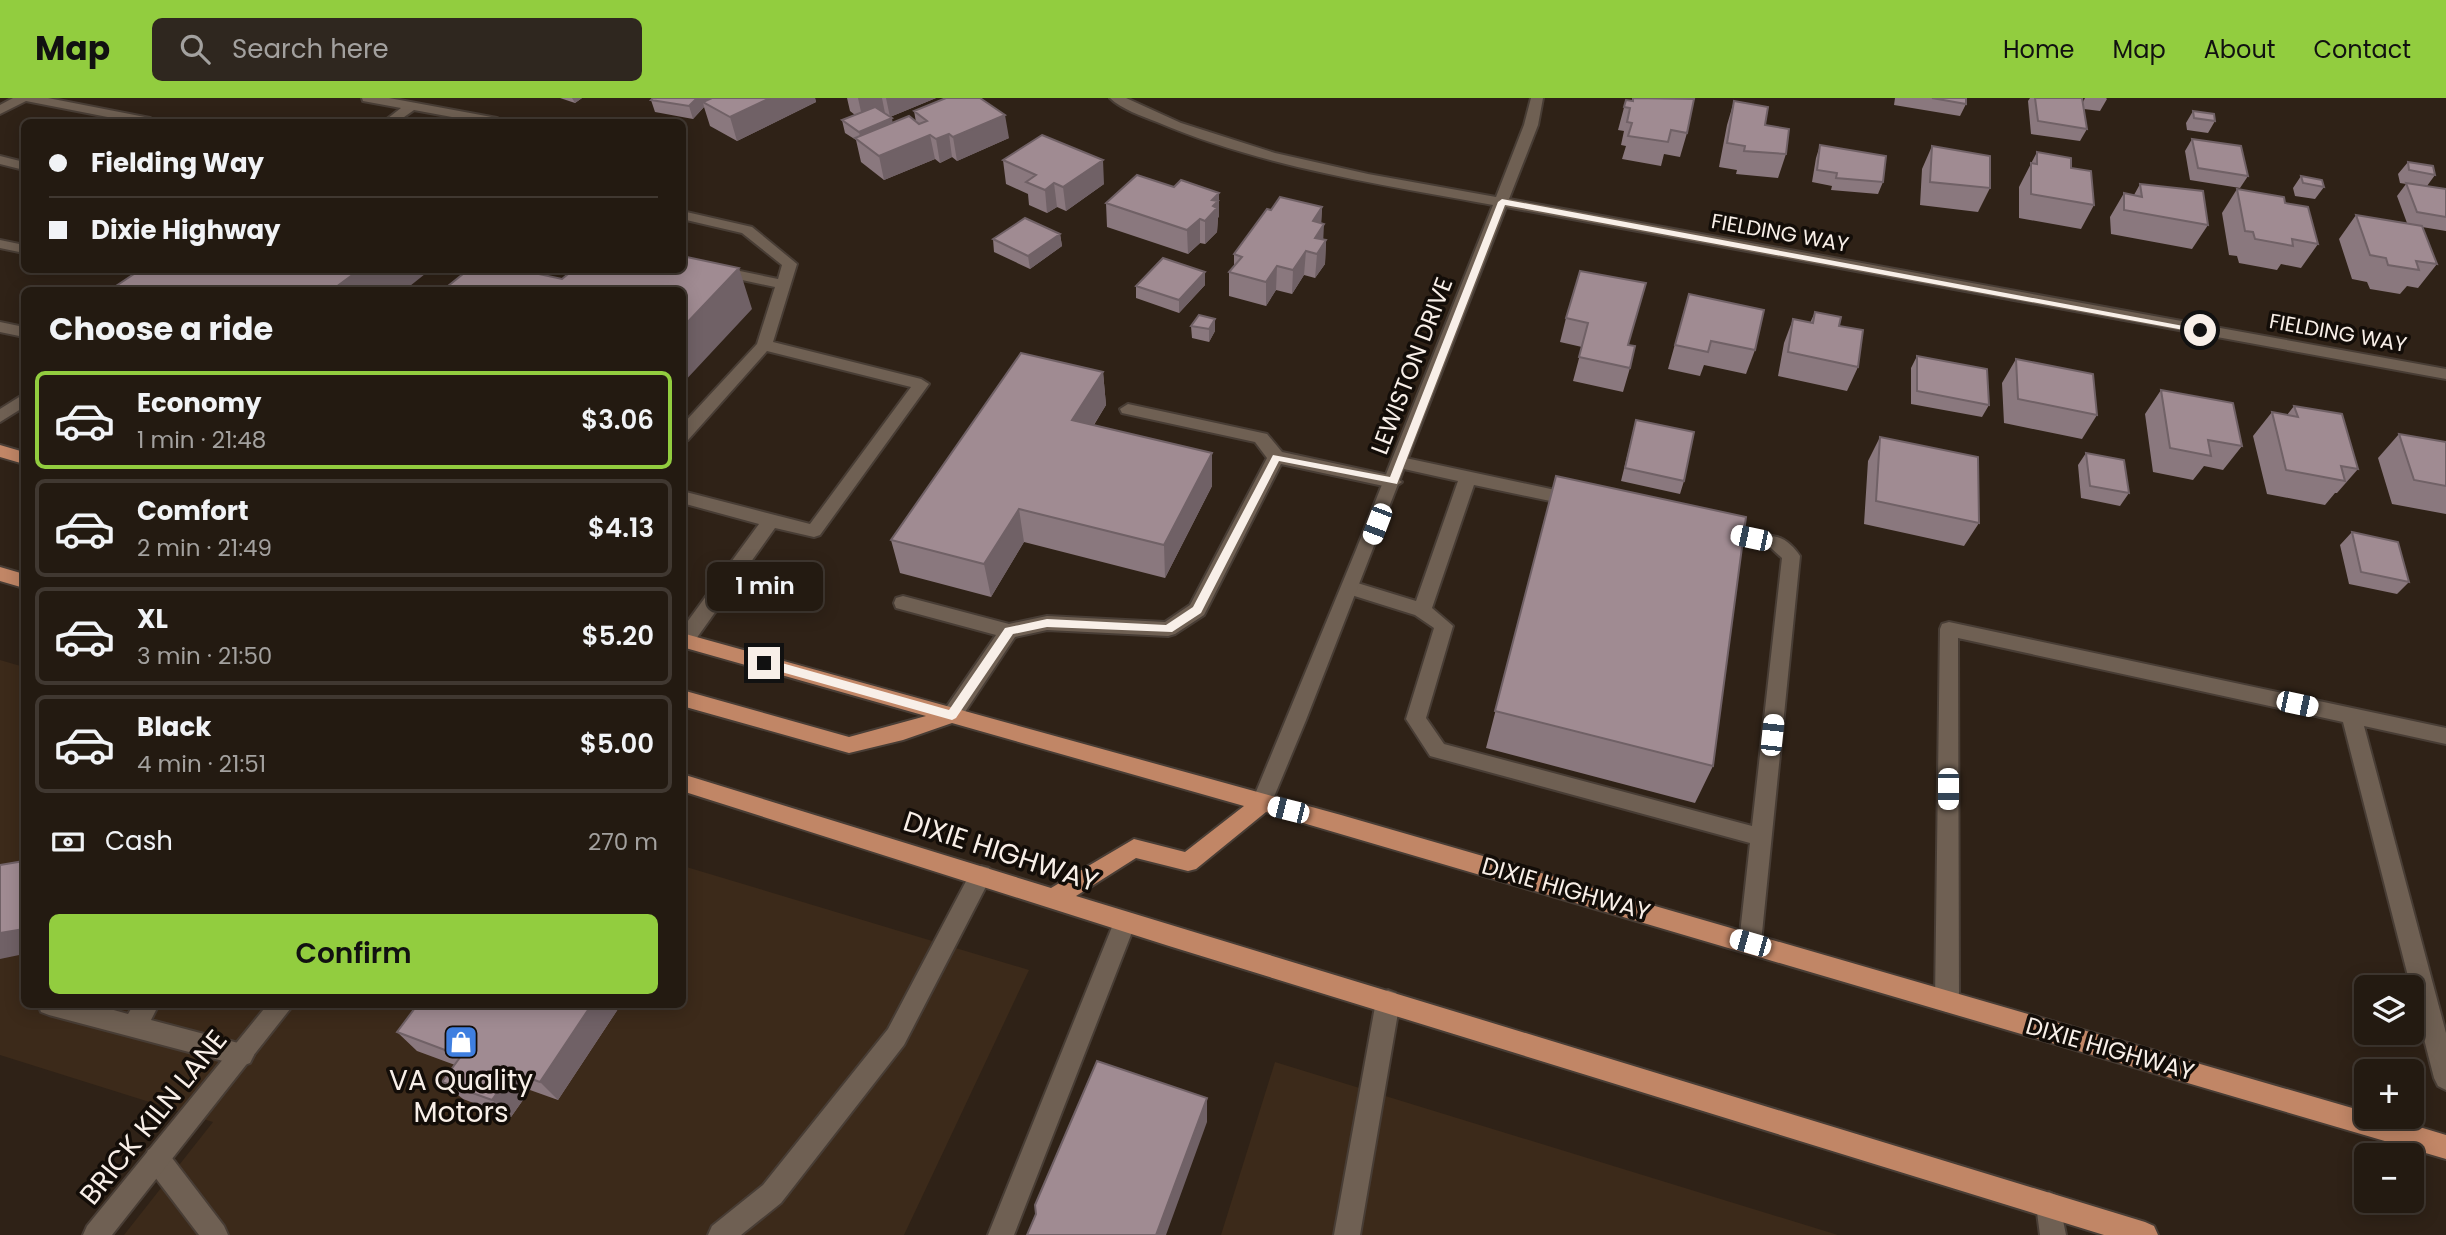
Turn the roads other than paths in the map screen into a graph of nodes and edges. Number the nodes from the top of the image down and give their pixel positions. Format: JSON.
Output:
{"nodes":[{"id":1,"x":22,"y":98,"type":"edge"},
{"id":2,"x":29,"y":98,"type":"edge"},
{"id":3,"x":368,"y":98,"type":"edge"},
{"id":4,"x":1116,"y":98,"type":"edge"},
{"id":5,"x":1537,"y":98,"type":"edge"},
{"id":6,"x":412,"y":106,"type":"junction"},
{"id":7,"x":0,"y":110,"type":"edge"},
{"id":8,"x":135,"y":119,"type":"edge"},
{"id":9,"x":393,"y":119,"type":"edge"},
{"id":10,"x":481,"y":119,"type":"edge"},
{"id":11,"x":0,"y":160,"type":"edge"},
{"id":12,"x":21,"y":165,"type":"edge"},
{"id":13,"x":1502,"y":202,"type":"junction"},
{"id":14,"x":686,"y":216,"type":"edge"},
{"id":15,"x":0,"y":244,"type":"edge"},
{"id":16,"x":21,"y":248,"type":"edge"},
{"id":17,"x":686,"y":264,"type":"edge"},
{"id":18,"x":785,"y":285,"type":"junction"},
{"id":19,"x":0,"y":327,"type":"edge"},
{"id":20,"x":21,"y":331,"type":"edge"},
{"id":21,"x":764,"y":345,"type":"junction"},
{"id":22,"x":2446,"y":374,"type":"edge"},
{"id":23,"x":21,"y":400,"type":"edge"},
{"id":24,"x":1128,"y":409,"type":"dead end"},
{"id":25,"x":0,"y":417,"type":"edge"},
{"id":26,"x":686,"y":432,"type":"edge"},
{"id":27,"x":0,"y":451,"type":"edge"},
{"id":28,"x":21,"y":457,"type":"edge"},
{"id":29,"x":1276,"y":457,"type":"junction"},
{"id":30,"x":1401,"y":463,"type":"junction"},
{"id":31,"x":1468,"y":478,"type":"junction"},
{"id":32,"x":1393,"y":482,"type":"junction"},
{"id":33,"x":686,"y":498,"type":"edge"},
{"id":34,"x":1589,"y":503,"type":"edge"},
{"id":35,"x":771,"y":521,"type":"junction"},
{"id":36,"x":1696,"y":526,"type":"edge"},
{"id":37,"x":0,"y":573,"type":"edge"},
{"id":38,"x":21,"y":580,"type":"edge"},
{"id":39,"x":1351,"y":588,"type":"junction"},
{"id":40,"x":903,"y":603,"type":"dead end"},
{"id":41,"x":1422,"y":610,"type":"junction"},
{"id":42,"x":1009,"y":631,"type":"junction"},
{"id":43,"x":686,"y":636,"type":"edge"},
{"id":44,"x":686,"y":641,"type":"edge"},
{"id":45,"x":686,"y":699,"type":"edge"},
{"id":46,"x":952,"y":715,"type":"junction"},
{"id":47,"x":2351,"y":716,"type":"junction"},
{"id":48,"x":2446,"y":736,"type":"edge"},
{"id":49,"x":686,"y":783,"type":"edge"},
{"id":50,"x":1261,"y":804,"type":"junction"},
{"id":51,"x":1761,"y":837,"type":"junction"},
{"id":52,"x":981,"y":875,"type":"junction"},
{"id":53,"x":1054,"y":898,"type":"junction"},
{"id":54,"x":1125,"y":922,"type":"junction"},
{"id":55,"x":1750,"y":943,"type":"junction"},
{"id":56,"x":1388,"y":1001,"type":"junction"},
{"id":57,"x":1947,"y":1001,"type":"junction"},
{"id":58,"x":63,"y":1008,"type":"edge"},
{"id":59,"x":145,"y":1008,"type":"edge"},
{"id":60,"x":280,"y":1008,"type":"edge"},
{"id":61,"x":132,"y":1027,"type":"junction"},
{"id":62,"x":242,"y":1055,"type":"junction"},
{"id":63,"x":2446,"y":1078,"type":"edge"},
{"id":64,"x":2446,"y":1147,"type":"edge"},
{"id":65,"x":157,"y":1159,"type":"junction"},
{"id":66,"x":2049,"y":1205,"type":"junction"},
{"id":67,"x":96,"y":1235,"type":"edge"},
{"id":68,"x":215,"y":1235,"type":"edge"},
{"id":69,"x":720,"y":1235,"type":"edge"},
{"id":70,"x":1001,"y":1235,"type":"edge"},
{"id":71,"x":1347,"y":1235,"type":"edge"},
{"id":72,"x":2053,"y":1235,"type":"edge"},
{"id":73,"x":2145,"y":1235,"type":"edge"}],
"edges":[{"from":1,"to":7,"type":"street"},
{"from":2,"to":8,"type":"street"},
{"from":3,"to":6,"type":"street"},
{"from":4,"to":13,"type":"street","name":"FIELDING WAY"},
{"from":5,"to":13,"type":"street","name":"LEWISTON DRIVE"},
{"from":6,"to":9,"type":"street"},
{"from":6,"to":10,"type":"street"},
{"from":11,"to":12,"type":"street"},
{"from":13,"to":22,"type":"street","name":"FIELDING WAY"},
{"from":13,"to":30,"type":"street","name":"LEWISTON DRIVE"},
{"from":14,"to":18,"type":"street"},
{"from":15,"to":16,"type":"street"},
{"from":17,"to":18,"type":"street"},
{"from":18,"to":21,"type":"street"},
{"from":19,"to":20,"type":"street"},
{"from":21,"to":26,"type":"lane"},
{"from":21,"to":35,"type":"lane"},
{"from":23,"to":25,"type":"street"},
{"from":24,"to":29,"type":"lane"},
{"from":27,"to":28,"type":"main road"},
{"from":29,"to":32,"type":"street"},
{"from":29,"to":42,"type":"street"},
{"from":30,"to":31,"type":"street"},
{"from":30,"to":32,"type":"street","name":"LEWISTON DRIVE"},
{"from":31,"to":34,"type":"street"},
{"from":31,"to":41,"type":"street"},
{"from":32,"to":39,"type":"street","name":"LEWISTON DRIVE"},
{"from":33,"to":35,"type":"street"},
{"from":35,"to":43,"type":"street"},
{"from":36,"to":51,"type":"street"},
{"from":37,"to":38,"type":"main road"},
{"from":39,"to":41,"type":"street"},
{"from":39,"to":50,"type":"street","name":"LEWISTON DRIVE"},
{"from":40,"to":42,"type":"street"},
{"from":41,"to":51,"type":"street"},
{"from":42,"to":46,"type":"street"},
{"from":44,"to":46,"type":"main road","name":"DIXIE HIGHWAY"},
{"from":45,"to":46,"type":"main road"},
{"from":46,"to":50,"type":"main road","name":"DIXIE HIGHWAY"},
{"from":47,"to":48,"type":"street"},
{"from":47,"to":57,"type":"street"},
{"from":47,"to":63,"type":"street"},
{"from":49,"to":52,"type":"main road","name":"DIXIE HIGHWAY"},
{"from":50,"to":53,"type":"main road"},
{"from":50,"to":55,"type":"main road","name":"DIXIE HIGHWAY"},
{"from":51,"to":55,"type":"street"},
{"from":52,"to":53,"type":"main road","name":"DIXIE HIGHWAY"},
{"from":52,"to":69,"type":"street"},
{"from":53,"to":54,"type":"main road","name":"DIXIE HIGHWAY"},
{"from":54,"to":56,"type":"main road","name":"DIXIE HIGHWAY"},
{"from":54,"to":70,"type":"street"},
{"from":55,"to":57,"type":"main road","name":"DIXIE HIGHWAY"},
{"from":56,"to":66,"type":"main road","name":"DIXIE HIGHWAY"},
{"from":56,"to":71,"type":"street"},
{"from":57,"to":64,"type":"main road","name":"DIXIE HIGHWAY"},
{"from":58,"to":61,"type":"street"},
{"from":59,"to":61,"type":"street"},
{"from":60,"to":62,"type":"street","name":"BRICK KILN LANE"},
{"from":61,"to":62,"type":"street"},
{"from":62,"to":65,"type":"street","name":"BRICK KILN LANE"},
{"from":65,"to":67,"type":"street","name":"BRICK KILN LANE"},
{"from":65,"to":68,"type":"street"},
{"from":66,"to":72,"type":"street"},
{"from":66,"to":73,"type":"main road","name":"DIXIE HIGHWAY"}]}
